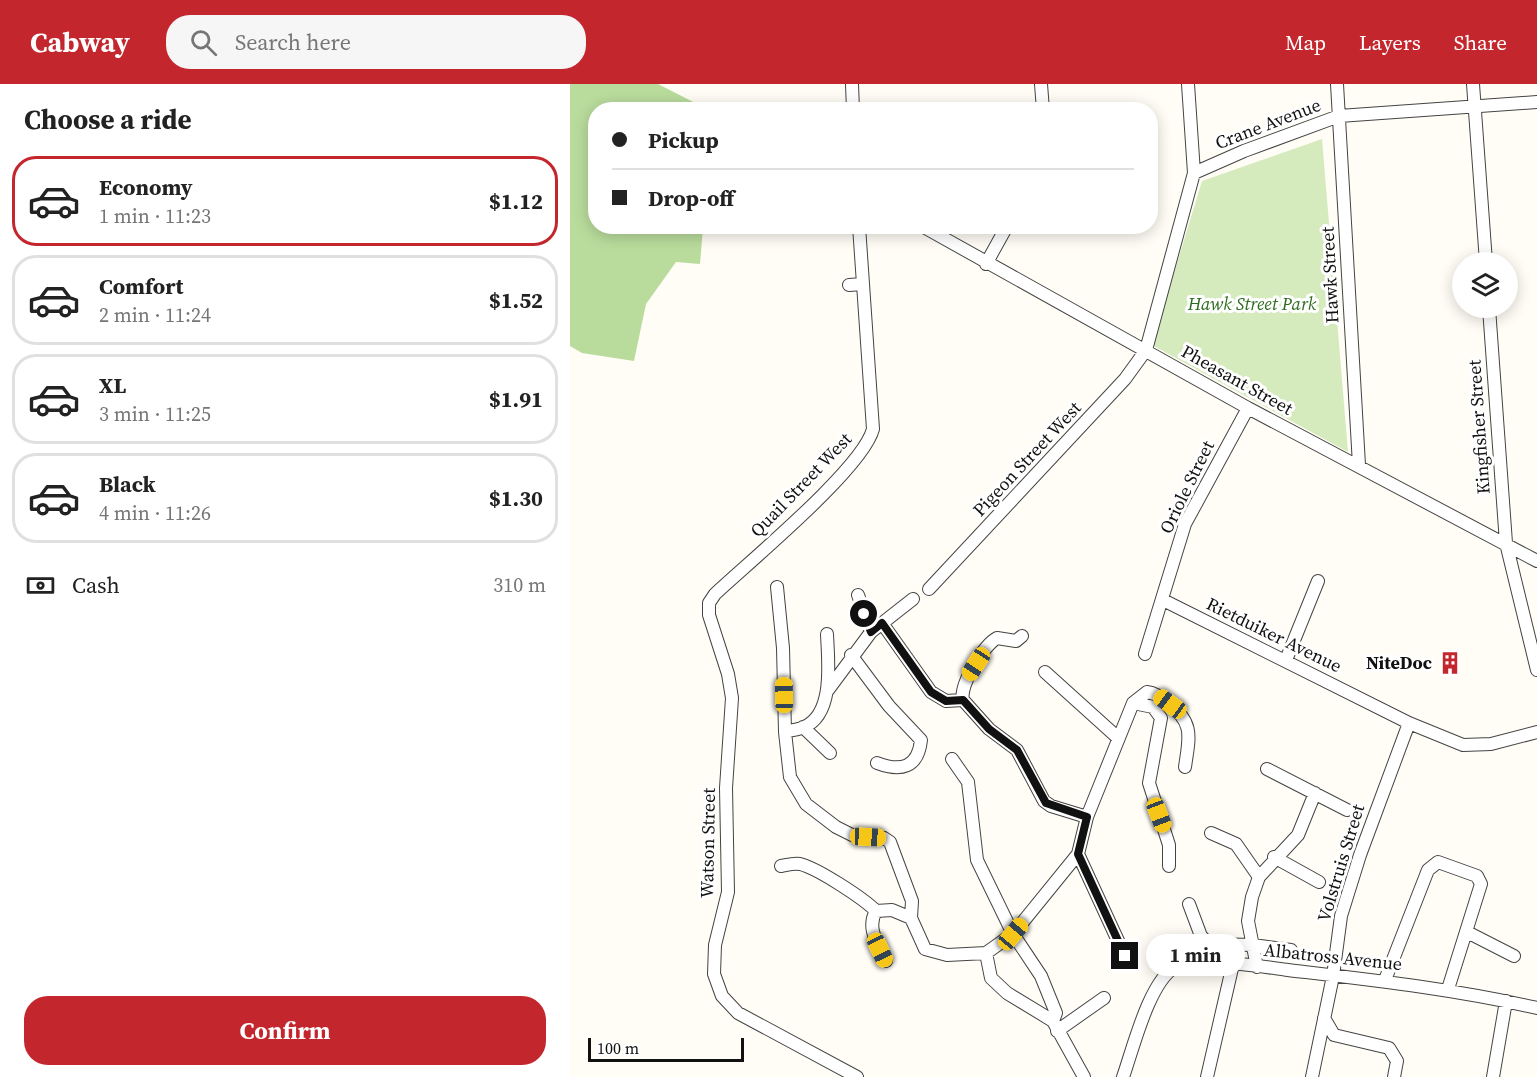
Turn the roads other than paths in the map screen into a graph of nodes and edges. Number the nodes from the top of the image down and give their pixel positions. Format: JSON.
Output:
{"nodes":[{"id":1,"x":852,"y":84,"type":"edge"},
{"id":2,"x":1041,"y":84,"type":"edge"},
{"id":3,"x":1188,"y":84,"type":"edge"},
{"id":4,"x":1337,"y":84,"type":"edge"},
{"id":5,"x":1473,"y":84,"type":"edge"},
{"id":6,"x":853,"y":102,"type":"edge"},
{"id":7,"x":1042,"y":102,"type":"edge"},
{"id":8,"x":1537,"y":102,"type":"edge"},
{"id":9,"x":1475,"y":106,"type":"junction"},
{"id":10,"x":1339,"y":116,"type":"junction"},
{"id":11,"x":1194,"y":173,"type":"junction"},
{"id":12,"x":860,"y":234,"type":"edge"},
{"id":13,"x":935,"y":234,"type":"edge"},
{"id":14,"x":1003,"y":234,"type":"edge"},
{"id":15,"x":1485,"y":252,"type":"edge"},
{"id":16,"x":986,"y":264,"type":"junction"},
{"id":17,"x":863,"y":284,"type":"junction"},
{"id":18,"x":849,"y":285,"type":"dead end"},
{"id":19,"x":1490,"y":318,"type":"edge"},
{"id":20,"x":1146,"y":350,"type":"junction"},
{"id":21,"x":1248,"y":408,"type":"junction"},
{"id":22,"x":1359,"y":465,"type":"junction"},
{"id":23,"x":1506,"y":543,"type":"junction"},
{"id":24,"x":1537,"y":561,"type":"edge"},
{"id":25,"x":1318,"y":581,"type":"dead end"},
{"id":26,"x":777,"y":587,"type":"dead end"},
{"id":27,"x":929,"y":589,"type":"dead end"},
{"id":28,"x":858,"y":595,"type":"dead end"},
{"id":29,"x":913,"y":599,"type":"dead end"},
{"id":30,"x":1163,"y":600,"type":"junction"},
{"id":31,"x":709,"y":603,"type":"joint"},
{"id":32,"x":882,"y":623,"type":"junction"},
{"id":33,"x":871,"y":632,"type":"junction"},
{"id":34,"x":827,"y":634,"type":"dead end"},
{"id":35,"x":1023,"y":636,"type":"dead end"},
{"id":36,"x":1144,"y":654,"type":"dead end"},
{"id":37,"x":851,"y":655,"type":"junction"},
{"id":38,"x":1286,"y":660,"type":"junction"},
{"id":39,"x":1537,"y":670,"type":"edge"},
{"id":40,"x":1045,"y":672,"type":"dead end"},
{"id":41,"x":828,"y":690,"type":"junction"},
{"id":42,"x":963,"y":700,"type":"junction"},
{"id":43,"x":1133,"y":702,"type":"junction"},
{"id":44,"x":1409,"y":723,"type":"junction"},
{"id":45,"x":803,"y":728,"type":"junction"},
{"id":46,"x":785,"y":732,"type":"junction"},
{"id":47,"x":1537,"y":732,"type":"edge"},
{"id":48,"x":1118,"y":737,"type":"junction"},
{"id":49,"x":830,"y":753,"type":"dead end"},
{"id":50,"x":952,"y":759,"type":"dead end"},
{"id":51,"x":877,"y":763,"type":"dead end"},
{"id":52,"x":1185,"y":767,"type":"dead end"},
{"id":53,"x":1267,"y":769,"type":"dead end"},
{"id":54,"x":1315,"y":793,"type":"junction"},
{"id":55,"x":1347,"y":810,"type":"dead end"},
{"id":56,"x":1087,"y":817,"type":"junction"},
{"id":57,"x":1211,"y":833,"type":"dead end"},
{"id":58,"x":1078,"y":854,"type":"junction"},
{"id":59,"x":1275,"y":857,"type":"junction"},
{"id":60,"x":781,"y":866,"type":"dead end"},
{"id":61,"x":1168,"y":866,"type":"dead end"},
{"id":62,"x":1259,"y":877,"type":"junction"},
{"id":63,"x":1318,"y":882,"type":"dead end"},
{"id":64,"x":1189,"y":904,"type":"dead end"},
{"id":65,"x":876,"y":911,"type":"junction"},
{"id":66,"x":911,"y":918,"type":"junction"},
{"id":67,"x":1467,"y":932,"type":"junction"},
{"id":68,"x":1013,"y":934,"type":"junction"},
{"id":69,"x":1253,"y":945,"type":"junction"},
{"id":70,"x":1291,"y":950,"type":"dead end"},
{"id":71,"x":986,"y":952,"type":"junction"},
{"id":72,"x":1125,"y":956,"type":"dead end"},
{"id":73,"x":1514,"y":956,"type":"dead end"},
{"id":74,"x":886,"y":961,"type":"dead end"},
{"id":75,"x":1233,"y":964,"type":"junction"},
{"id":76,"x":1257,"y":967,"type":"junction"},
{"id":77,"x":1333,"y":976,"type":"junction"},
{"id":78,"x":1385,"y":980,"type":"junction"},
{"id":79,"x":1448,"y":989,"type":"junction"},
{"id":80,"x":1104,"y":998,"type":"dead end"},
{"id":81,"x":1506,"y":1001,"type":"junction"},
{"id":82,"x":1537,"y":1008,"type":"edge"},
{"id":83,"x":1324,"y":1018,"type":"junction"},
{"id":84,"x":1055,"y":1026,"type":"junction"},
{"id":85,"x":857,"y":1077,"type":"edge"},
{"id":86,"x":1084,"y":1077,"type":"edge"},
{"id":87,"x":1123,"y":1077,"type":"edge"},
{"id":88,"x":1207,"y":1077,"type":"edge"},
{"id":89,"x":1312,"y":1077,"type":"edge"},
{"id":90,"x":1394,"y":1077,"type":"edge"},
{"id":91,"x":1493,"y":1077,"type":"edge"}],
"edges":[{"from":1,"to":6,"type":"street"},
{"from":2,"to":7,"type":"street"},
{"from":3,"to":11,"type":"street"},
{"from":4,"to":10,"type":"street","name":"Hawk Street"},
{"from":5,"to":9,"type":"street"},
{"from":8,"to":9,"type":"street","name":"Crane Avenue"},
{"from":9,"to":10,"type":"street","name":"Crane Avenue"},
{"from":9,"to":15,"type":"street"},
{"from":10,"to":11,"type":"street","name":"Crane Avenue"},
{"from":10,"to":22,"type":"street","name":"Hawk Street"},
{"from":11,"to":20,"type":"street"},
{"from":12,"to":17,"type":"street","name":"Quail Street West"},
{"from":13,"to":16,"type":"street","name":"Pheasant Street"},
{"from":14,"to":16,"type":"street"},
{"from":16,"to":20,"type":"street","name":"Pheasant Street"},
{"from":17,"to":18,"type":"street"},
{"from":17,"to":31,"type":"street","name":"Quail Street West"},
{"from":19,"to":23,"type":"street","name":"Kingfisher Street"},
{"from":20,"to":21,"type":"street","name":"Pheasant Street"},
{"from":20,"to":27,"type":"street","name":"Pigeon Street West"},
{"from":21,"to":22,"type":"street","name":"Pheasant Street"},
{"from":21,"to":30,"type":"street","name":"Oriole Street"},
{"from":22,"to":23,"type":"street","name":"Pheasant Street"},
{"from":23,"to":24,"type":"street","name":"Pheasant Street"},
{"from":23,"to":39,"type":"street","name":"Kingfisher Street"},
{"from":25,"to":38,"type":"street"},
{"from":26,"to":46,"type":"street"},
{"from":28,"to":33,"type":"street"},
{"from":29,"to":32,"type":"street"},
{"from":30,"to":36,"type":"street","name":"Oriole Street"},
{"from":30,"to":38,"type":"street","name":"Rietduiker Avenue"},
{"from":31,"to":85,"type":"street","name":"Watson Street"},
{"from":32,"to":33,"type":"street"},
{"from":32,"to":42,"type":"street"},
{"from":33,"to":37,"type":"street"},
{"from":34,"to":41,"type":"street"},
{"from":35,"to":42,"type":"street"},
{"from":37,"to":41,"type":"street"},
{"from":37,"to":51,"type":"street"},
{"from":38,"to":44,"type":"street","name":"Rietduiker Avenue"},
{"from":40,"to":48,"type":"street"},
{"from":41,"to":45,"type":"street"},
{"from":42,"to":56,"type":"street"},
{"from":43,"to":48,"type":"street"},
{"from":43,"to":52,"type":"street"},
{"from":43,"to":61,"type":"street"},
{"from":44,"to":47,"type":"street","name":"Rietduiker Avenue"},
{"from":44,"to":77,"type":"street","name":"Volstruis Street"},
{"from":45,"to":46,"type":"street"},
{"from":45,"to":49,"type":"street"},
{"from":46,"to":66,"type":"street"},
{"from":48,"to":56,"type":"street"},
{"from":50,"to":68,"type":"street"},
{"from":53,"to":54,"type":"street"},
{"from":54,"to":55,"type":"street"},
{"from":54,"to":59,"type":"street"},
{"from":56,"to":58,"type":"street"},
{"from":57,"to":62,"type":"street"},
{"from":58,"to":68,"type":"street"},
{"from":58,"to":72,"type":"street"},
{"from":59,"to":62,"type":"street"},
{"from":59,"to":63,"type":"street"},
{"from":60,"to":65,"type":"street"},
{"from":62,"to":69,"type":"street"},
{"from":64,"to":69,"type":"street"},
{"from":65,"to":66,"type":"street"},
{"from":65,"to":74,"type":"street"},
{"from":66,"to":71,"type":"street"},
{"from":67,"to":73,"type":"street"},
{"from":67,"to":78,"type":"street"},
{"from":67,"to":79,"type":"street"},
{"from":68,"to":71,"type":"street"},
{"from":68,"to":84,"type":"street"},
{"from":69,"to":70,"type":"street"},
{"from":69,"to":76,"type":"street"},
{"from":71,"to":84,"type":"street"},
{"from":75,"to":76,"type":"street","name":"Albatross Avenue"},
{"from":75,"to":87,"type":"street","name":"Albatross Avenue"},
{"from":75,"to":88,"type":"street"},
{"from":76,"to":77,"type":"street","name":"Albatross Avenue"},
{"from":77,"to":78,"type":"street","name":"Albatross Avenue"},
{"from":77,"to":83,"type":"street","name":"Volstruis Street"},
{"from":78,"to":79,"type":"street","name":"Albatross Avenue"},
{"from":79,"to":81,"type":"street","name":"Albatross Avenue"},
{"from":80,"to":84,"type":"street"},
{"from":81,"to":82,"type":"street","name":"Albatross Avenue"},
{"from":81,"to":91,"type":"street"},
{"from":83,"to":89,"type":"street","name":"Volstruis Street"},
{"from":83,"to":90,"type":"street"},
{"from":84,"to":86,"type":"street"}]}
